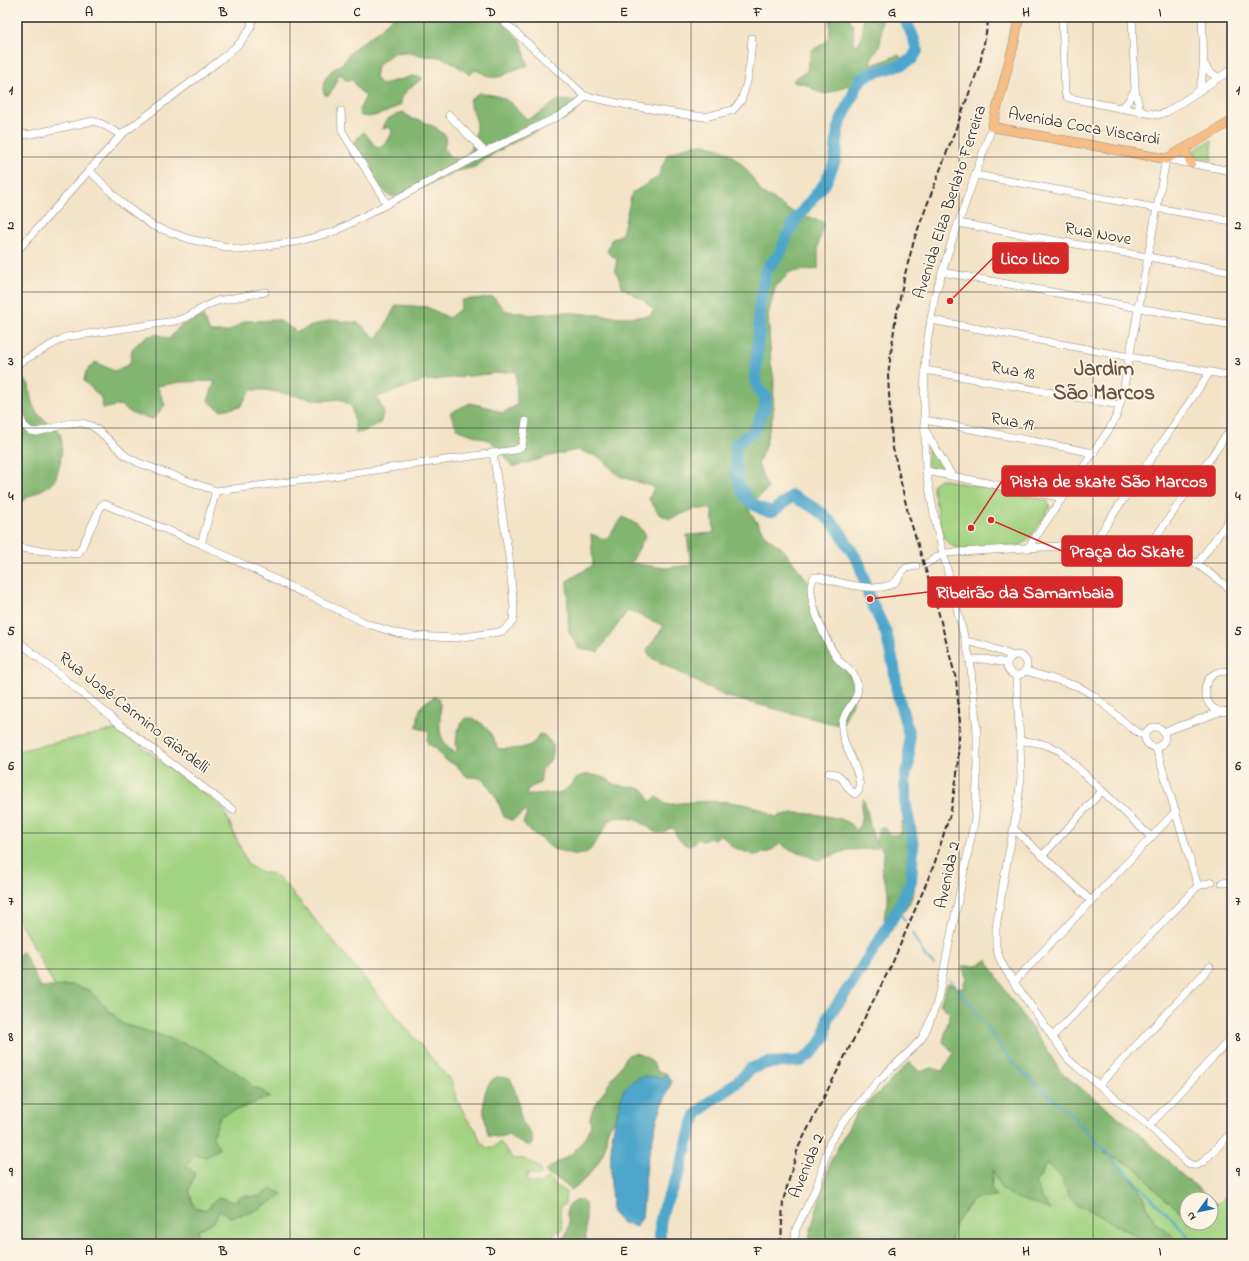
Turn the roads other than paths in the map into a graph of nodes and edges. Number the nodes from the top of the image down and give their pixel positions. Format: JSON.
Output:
{"nodes":[{"id":1,"x":252,"y":17,"type":"edge"},
{"id":2,"x":499,"y":17,"type":"edge"},
{"id":3,"x":1019,"y":17,"type":"edge"},
{"id":4,"x":1062,"y":17,"type":"edge"},
{"id":5,"x":1132,"y":17,"type":"edge"},
{"id":6,"x":1202,"y":17,"type":"edge"},
{"id":7,"x":752,"y":38,"type":"dead end"},
{"id":8,"x":1204,"y":62,"type":"junction"},
{"id":9,"x":1232,"y":69,"type":"edge"},
{"id":10,"x":1219,"y":77,"type":"junction"},
{"id":11,"x":1135,"y":90,"type":"junction"},
{"id":12,"x":1199,"y":91,"type":"junction"},
{"id":13,"x":585,"y":96,"type":"junction"},
{"id":14,"x":1120,"y":108,"type":"junction"},
{"id":15,"x":341,"y":111,"type":"dead end"},
{"id":16,"x":1142,"y":112,"type":"junction"},
{"id":17,"x":449,"y":115,"type":"dead end"},
{"id":18,"x":1232,"y":121,"type":"edge"},
{"id":19,"x":992,"y":127,"type":"junction"},
{"id":20,"x":17,"y":135,"type":"edge"},
{"id":21,"x":121,"y":135,"type":"junction"},
{"id":22,"x":1187,"y":147,"type":"junction"},
{"id":23,"x":485,"y":152,"type":"junction"},
{"id":24,"x":1166,"y":159,"type":"junction"},
{"id":25,"x":1191,"y":163,"type":"junction"},
{"id":26,"x":89,"y":170,"type":"junction"},
{"id":27,"x":1232,"y":171,"type":"edge"},
{"id":28,"x":976,"y":175,"type":"junction"},
{"id":29,"x":387,"y":204,"type":"junction"},
{"id":30,"x":1156,"y":208,"type":"junction"},
{"id":31,"x":1232,"y":221,"type":"edge"},
{"id":32,"x":958,"y":224,"type":"junction"},
{"id":33,"x":17,"y":251,"type":"edge"},
{"id":34,"x":1147,"y":258,"type":"junction"},
{"id":35,"x":942,"y":272,"type":"junction"},
{"id":36,"x":1232,"y":272,"type":"edge"},
{"id":37,"x":265,"y":292,"type":"dead end"},
{"id":38,"x":1138,"y":308,"type":"junction"},
{"id":39,"x":931,"y":320,"type":"junction"},
{"id":40,"x":1232,"y":325,"type":"edge"},
{"id":41,"x":1129,"y":357,"type":"junction"},
{"id":42,"x":17,"y":364,"type":"edge"},
{"id":43,"x":925,"y":370,"type":"junction"},
{"id":44,"x":1210,"y":372,"type":"junction"},
{"id":45,"x":1232,"y":376,"type":"edge"},
{"id":46,"x":1120,"y":405,"type":"junction"},
{"id":47,"x":17,"y":410,"type":"edge"},
{"id":48,"x":925,"y":420,"type":"junction"},
{"id":49,"x":526,"y":421,"type":"dead end"},
{"id":50,"x":1232,"y":427,"type":"edge"},
{"id":51,"x":925,"y":429,"type":"junction"},
{"id":52,"x":494,"y":453,"type":"junction"},
{"id":53,"x":1094,"y":453,"type":"junction"},
{"id":54,"x":926,"y":471,"type":"junction"},
{"id":55,"x":952,"y":476,"type":"junction"},
{"id":56,"x":216,"y":492,"type":"junction"},
{"id":57,"x":1063,"y":498,"type":"junction"},
{"id":58,"x":1231,"y":518,"type":"edge"},
{"id":59,"x":1153,"y":541,"type":"junction"},
{"id":60,"x":201,"y":544,"type":"junction"},
{"id":61,"x":1092,"y":544,"type":"junction"},
{"id":62,"x":17,"y":548,"type":"edge"},
{"id":63,"x":1028,"y":548,"type":"junction"},
{"id":64,"x":944,"y":553,"type":"junction"},
{"id":65,"x":926,"y":564,"type":"dead end"},
{"id":66,"x":1197,"y":564,"type":"junction"},
{"id":67,"x":916,"y":566,"type":"dead end"},
{"id":68,"x":1232,"y":590,"type":"edge"},
{"id":69,"x":17,"y":640,"type":"edge"},
{"id":70,"x":966,"y":641,"type":"junction"},
{"id":71,"x":1013,"y":656,"type":"junction"},
{"id":72,"x":970,"y":660,"type":"junction"},
{"id":73,"x":1007,"y":663,"type":"junction"},
{"id":74,"x":1026,"y":670,"type":"junction"},
{"id":75,"x":1232,"y":672,"type":"edge"},
{"id":76,"x":1016,"y":676,"type":"junction"},
{"id":77,"x":1232,"y":710,"type":"edge"},
{"id":78,"x":1223,"y":712,"type":"junction"},
{"id":79,"x":1163,"y":732,"type":"junction"},
{"id":80,"x":1145,"y":736,"type":"junction"},
{"id":81,"x":1020,"y":741,"type":"junction"},
{"id":82,"x":1156,"y":748,"type":"junction"},
{"id":83,"x":829,"y":773,"type":"dead end"},
{"id":84,"x":1102,"y":791,"type":"junction"},
{"id":85,"x":233,"y":810,"type":"dead end"},
{"id":86,"x":1176,"y":811,"type":"junction"},
{"id":87,"x":1014,"y":829,"type":"junction"},
{"id":88,"x":1151,"y":837,"type":"junction"},
{"id":89,"x":1042,"y":856,"type":"junction"},
{"id":90,"x":1212,"y":882,"type":"dead end"},
{"id":91,"x":1232,"y":882,"type":"edge"},
{"id":92,"x":1222,"y":883,"type":"dead end"},
{"id":93,"x":1198,"y":886,"type":"junction"},
{"id":94,"x":1091,"y":901,"type":"junction"},
{"id":95,"x":1210,"y":967,"type":"dead end"},
{"id":96,"x":1014,"y":982,"type":"junction"},
{"id":97,"x":1052,"y":1037,"type":"junction"},
{"id":98,"x":1232,"y":1037,"type":"edge"},
{"id":99,"x":1100,"y":1085,"type":"junction"},
{"id":100,"x":1149,"y":1126,"type":"junction"},
{"id":101,"x":1232,"y":1132,"type":"edge"},
{"id":102,"x":794,"y":1244,"type":"edge"}],
"edges":[{"from":1,"to":21,"type":"street"},
{"from":2,"to":13,"type":"street"},
{"from":3,"to":19,"type":"main road","name":"Avenida Elza Berlato Ferreira"},
{"from":4,"to":14,"type":"street"},
{"from":5,"to":11,"type":"street"},
{"from":6,"to":8,"type":"street"},
{"from":7,"to":13,"type":"street"},
{"from":8,"to":10,"type":"street"},
{"from":8,"to":12,"type":"street"},
{"from":9,"to":10,"type":"street"},
{"from":10,"to":12,"type":"street"},
{"from":11,"to":14,"type":"street"},
{"from":11,"to":16,"type":"street"},
{"from":12,"to":16,"type":"street"},
{"from":13,"to":23,"type":"street"},
{"from":14,"to":16,"type":"street"},
{"from":15,"to":29,"type":"street"},
{"from":17,"to":23,"type":"street"},
{"from":18,"to":22,"type":"main road","name":"Avenida Coca Viscardi"},
{"from":19,"to":24,"type":"main road","name":"Avenida Coca Viscardi"},
{"from":19,"to":28,"type":"street","name":"Avenida Elza Berlato Ferreira"},
{"from":20,"to":21,"type":"street"},
{"from":21,"to":26,"type":"street"},
{"from":22,"to":24,"type":"main road","name":"Avenida Coca Viscardi"},
{"from":22,"to":25,"type":"main road"},
{"from":23,"to":29,"type":"street"},
{"from":24,"to":25,"type":"street"},
{"from":24,"to":30,"type":"street"},
{"from":25,"to":27,"type":"street"},
{"from":26,"to":29,"type":"street"},
{"from":26,"to":33,"type":"street"},
{"from":28,"to":30,"type":"street"},
{"from":28,"to":32,"type":"street","name":"Avenida Elza Berlato Ferreira"},
{"from":30,"to":31,"type":"street"},
{"from":30,"to":34,"type":"street"},
{"from":32,"to":34,"type":"street","name":"Rua Nove"},
{"from":32,"to":35,"type":"street","name":"Avenida Elza Berlato Ferreira"},
{"from":34,"to":36,"type":"street","name":"Rua Nove"},
{"from":34,"to":38,"type":"street"},
{"from":35,"to":38,"type":"street"},
{"from":35,"to":39,"type":"street","name":"Avenida Elza Berlato Ferreira"},
{"from":37,"to":42,"type":"street"},
{"from":38,"to":40,"type":"street"},
{"from":38,"to":41,"type":"street"},
{"from":39,"to":41,"type":"street"},
{"from":39,"to":43,"type":"street","name":"Avenida Elza Berlato Ferreira"},
{"from":41,"to":44,"type":"street"},
{"from":41,"to":46,"type":"street"},
{"from":43,"to":46,"type":"street","name":"Rua 18"},
{"from":43,"to":48,"type":"street","name":"Avenida Elza Berlato Ferreira"},
{"from":44,"to":45,"type":"street"},
{"from":44,"to":61,"type":"street"},
{"from":46,"to":53,"type":"street"},
{"from":47,"to":56,"type":"street"},
{"from":48,"to":51,"type":"street","name":"Avenida Elza Berlato Ferreira"},
{"from":48,"to":53,"type":"street","name":"Rua 19"},
{"from":49,"to":52,"type":"street"},
{"from":50,"to":59,"type":"street"},
{"from":51,"to":54,"type":"street","name":"Avenida Elza Berlato Ferreira"},
{"from":51,"to":55,"type":"street"},
{"from":52,"to":56,"type":"street"},
{"from":52,"to":60,"type":"street"},
{"from":53,"to":57,"type":"street"},
{"from":54,"to":55,"type":"street"},
{"from":54,"to":64,"type":"street","name":"Avenida 2"},
{"from":55,"to":57,"type":"street"},
{"from":56,"to":60,"type":"street"},
{"from":57,"to":63,"type":"street"},
{"from":58,"to":66,"type":"street"},
{"from":59,"to":61,"type":"street"},
{"from":59,"to":66,"type":"street"},
{"from":60,"to":62,"type":"street"},
{"from":61,"to":63,"type":"street"},
{"from":63,"to":64,"type":"street"},
{"from":64,"to":65,"type":"street"},
{"from":64,"to":70,"type":"street","name":"Avenida 2"},
{"from":66,"to":68,"type":"street"},
{"from":67,"to":83,"type":"street"},
{"from":69,"to":85,"type":"street","name":"Rua José Carmino Giardelli"},
{"from":70,"to":71,"type":"street"},
{"from":70,"to":72,"type":"street","name":"Avenida 2"},
{"from":71,"to":73,"type":"street"},
{"from":71,"to":74,"type":"street"},
{"from":72,"to":73,"type":"street"},
{"from":72,"to":102,"type":"street","name":"Avenida 2"},
{"from":73,"to":76,"type":"street"},
{"from":74,"to":76,"type":"street"},
{"from":74,"to":80,"type":"street"},
{"from":75,"to":78,"type":"street"},
{"from":76,"to":81,"type":"street"},
{"from":77,"to":78,"type":"street"},
{"from":78,"to":79,"type":"street"},
{"from":79,"to":80,"type":"street"},
{"from":79,"to":82,"type":"street"},
{"from":80,"to":82,"type":"street"},
{"from":81,"to":84,"type":"street"},
{"from":81,"to":87,"type":"street"},
{"from":82,"to":86,"type":"street"},
{"from":84,"to":88,"type":"street"},
{"from":84,"to":89,"type":"street"},
{"from":86,"to":88,"type":"street"},
{"from":86,"to":93,"type":"street"},
{"from":87,"to":89,"type":"street"},
{"from":87,"to":96,"type":"street"},
{"from":88,"to":94,"type":"street"},
{"from":89,"to":94,"type":"street"},
{"from":90,"to":93,"type":"street"},
{"from":91,"to":92,"type":"street"},
{"from":93,"to":97,"type":"street"},
{"from":94,"to":96,"type":"street"},
{"from":95,"to":99,"type":"street"},
{"from":96,"to":97,"type":"street"},
{"from":97,"to":99,"type":"street"},
{"from":98,"to":100,"type":"street"},
{"from":99,"to":100,"type":"street"},
{"from":100,"to":101,"type":"street"}]}
